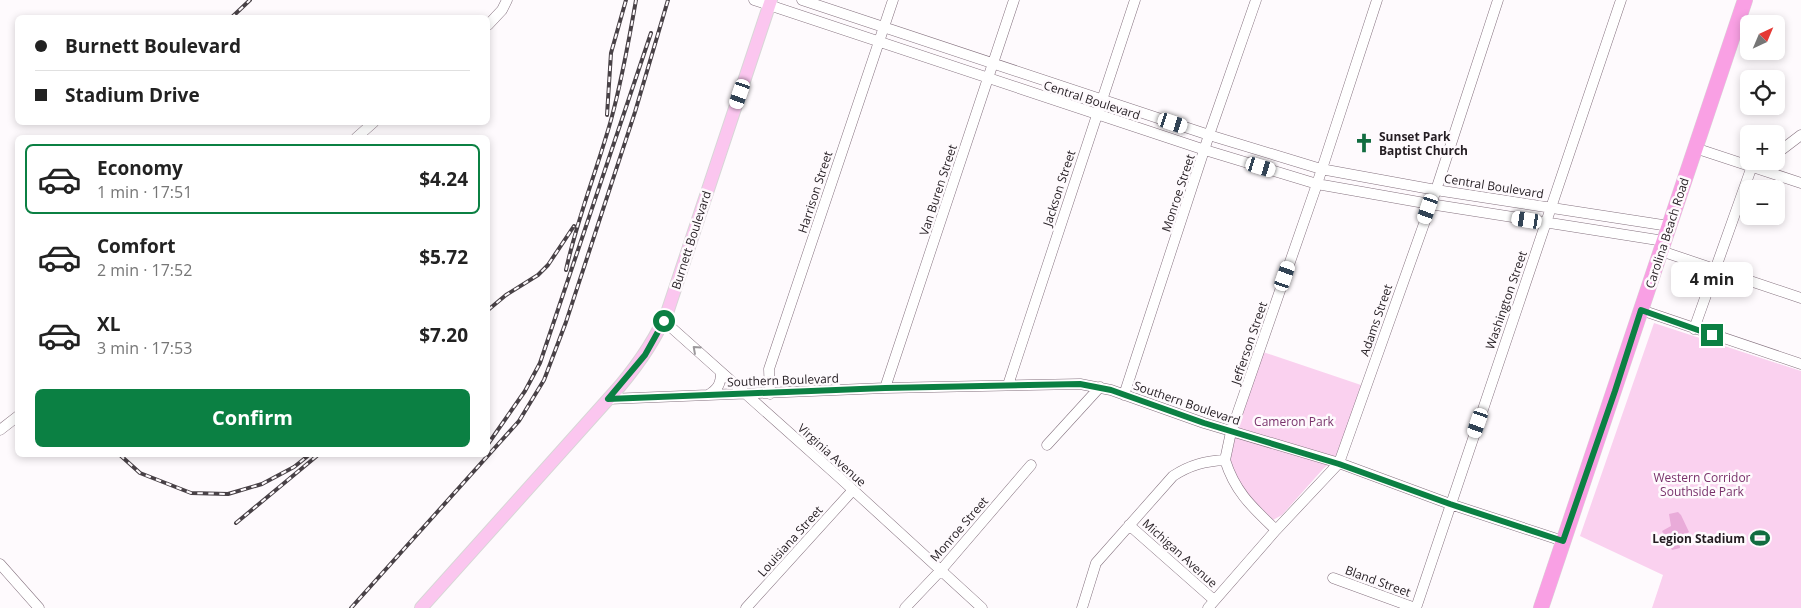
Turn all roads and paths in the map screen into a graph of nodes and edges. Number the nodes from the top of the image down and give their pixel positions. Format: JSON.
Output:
{"nodes":[{"id":1,"x":507,"y":0,"type":"edge"},
{"id":2,"x":754,"y":0,"type":"edge"},
{"id":3,"x":802,"y":0,"type":"edge"},
{"id":4,"x":893,"y":0,"type":"edge"},
{"id":5,"x":1014,"y":0,"type":"edge"},
{"id":6,"x":1135,"y":0,"type":"edge"},
{"id":7,"x":1256,"y":0,"type":"edge"},
{"id":8,"x":1377,"y":0,"type":"edge"},
{"id":9,"x":1498,"y":0,"type":"edge"},
{"id":10,"x":1621,"y":0,"type":"edge"},
{"id":11,"x":1745,"y":0,"type":"edge"},
{"id":12,"x":770,"y":3,"type":"edge"},
{"id":13,"x":490,"y":23,"type":"edge"},
{"id":14,"x":884,"y":26,"type":"junction"},
{"id":15,"x":878,"y":42,"type":"junction"},
{"id":16,"x":993,"y":63,"type":"junction"},
{"id":17,"x":988,"y":79,"type":"junction"},
{"id":18,"x":1101,"y":99,"type":"junction"},
{"id":19,"x":1096,"y":114,"type":"junction"},
{"id":20,"x":371,"y":125,"type":"edge"},
{"id":21,"x":359,"y":135,"type":"edge"},
{"id":22,"x":1209,"y":135,"type":"junction"},
{"id":23,"x":1801,"y":135,"type":"edge"},
{"id":24,"x":1785,"y":147,"type":"edge"},
{"id":25,"x":1695,"y":148,"type":"junction"},
{"id":26,"x":1205,"y":150,"type":"junction"},
{"id":27,"x":1740,"y":162,"type":"edge"},
{"id":28,"x":1321,"y":169,"type":"junction"},
{"id":29,"x":1754,"y":170,"type":"edge"},
{"id":30,"x":1764,"y":170,"type":"edge"},
{"id":31,"x":1801,"y":183,"type":"edge"},
{"id":32,"x":1317,"y":184,"type":"junction"},
{"id":33,"x":1436,"y":190,"type":"junction"},
{"id":34,"x":1430,"y":204,"type":"junction"},
{"id":35,"x":1550,"y":208,"type":"junction"},
{"id":36,"x":1545,"y":222,"type":"junction"},
{"id":37,"x":1669,"y":226,"type":"junction"},
{"id":38,"x":1662,"y":246,"type":"junction"},
{"id":39,"x":1715,"y":269,"type":"junction"},
{"id":40,"x":1801,"y":298,"type":"edge"},
{"id":41,"x":1641,"y":310,"type":"junction"},
{"id":42,"x":664,"y":321,"type":"junction"},
{"id":43,"x":1694,"y":329,"type":"junction"},
{"id":44,"x":1801,"y":364,"type":"edge"},
{"id":45,"x":721,"y":372,"type":"junction"},
{"id":46,"x":1008,"y":385,"type":"junction"},
{"id":47,"x":1100,"y":387,"type":"junction"},
{"id":48,"x":885,"y":388,"type":"junction"},
{"id":49,"x":744,"y":394,"type":"junction"},
{"id":50,"x":770,"y":394,"type":"junction"},
{"id":51,"x":707,"y":395,"type":"junction"},
{"id":52,"x":1124,"y":395,"type":"junction"},
{"id":53,"x":608,"y":399,"type":"junction"},
{"id":54,"x":15,"y":418,"type":"edge"},
{"id":55,"x":0,"y":430,"type":"edge"},
{"id":56,"x":1231,"y":432,"type":"junction"},
{"id":57,"x":1047,"y":445,"type":"dead end"},
{"id":58,"x":1225,"y":460,"type":"junction"},
{"id":59,"x":1339,"y":464,"type":"junction"},
{"id":60,"x":1031,"y":465,"type":"dead end"},
{"id":61,"x":853,"y":490,"type":"junction"},
{"id":62,"x":1450,"y":504,"type":"junction"},
{"id":63,"x":1129,"y":525,"type":"junction"},
{"id":64,"x":1276,"y":530,"type":"junction"},
{"id":65,"x":1563,"y":541,"type":"junction"},
{"id":66,"x":0,"y":564,"type":"edge"},
{"id":67,"x":941,"y":570,"type":"junction"},
{"id":68,"x":1333,"y":578,"type":"dead end"},
{"id":69,"x":1211,"y":604,"type":"edge"},
{"id":70,"x":39,"y":608,"type":"edge"},
{"id":71,"x":420,"y":608,"type":"edge"},
{"id":72,"x":746,"y":608,"type":"edge"},
{"id":73,"x":905,"y":608,"type":"edge"},
{"id":74,"x":982,"y":608,"type":"edge"},
{"id":75,"x":1082,"y":608,"type":"edge"},
{"id":76,"x":1416,"y":608,"type":"edge"},
{"id":77,"x":1541,"y":608,"type":"edge"}],
"edges":[{"from":1,"to":13,"type":"street"},
{"from":2,"to":12,"type":"street","name":"Central Boulevard"},
{"from":3,"to":14,"type":"street","name":"Central Boulevard"},
{"from":4,"to":14,"type":"street","name":"Harrison Street"},
{"from":5,"to":16,"type":"street","name":"Van Buren Street"},
{"from":6,"to":18,"type":"street","name":"Jackson Street"},
{"from":7,"to":22,"type":"street","name":"Monroe Street"},
{"from":8,"to":28,"type":"street","name":"Jefferson Street"},
{"from":9,"to":33,"type":"street","name":"Adams Street"},
{"from":10,"to":35,"type":"street","name":"Washington Street"},
{"from":11,"to":25,"type":"highway","name":"Carolina Beach Road"},
{"from":12,"to":15,"type":"street","name":"Central Boulevard"},
{"from":12,"to":42,"type":"main road","name":"Burnett Boulevard"},
{"from":14,"to":15,"type":"street","name":"Harrison Street"},
{"from":14,"to":16,"type":"street","name":"Central Boulevard"},
{"from":15,"to":17,"type":"street","name":"Central Boulevard"},
{"from":15,"to":50,"type":"street","name":"Harrison Street"},
{"from":16,"to":17,"type":"street","name":"Van Buren Street"},
{"from":16,"to":18,"type":"street","name":"Central Boulevard"},
{"from":17,"to":19,"type":"street","name":"Central Boulevard"},
{"from":17,"to":48,"type":"street","name":"Van Buren Street"},
{"from":18,"to":19,"type":"street","name":"Jackson Street"},
{"from":18,"to":22,"type":"street","name":"Central Boulevard"},
{"from":19,"to":26,"type":"street","name":"Central Boulevard"},
{"from":19,"to":46,"type":"street","name":"Jackson Street"},
{"from":20,"to":21,"type":"street"},
{"from":22,"to":26,"type":"street","name":"Monroe Street"},
{"from":22,"to":28,"type":"street","name":"Central Boulevard"},
{"from":23,"to":24,"type":"street"},
{"from":25,"to":27,"type":"street"},
{"from":25,"to":37,"type":"highway","name":"Carolina Beach Road"},
{"from":26,"to":32,"type":"street","name":"Central Boulevard"},
{"from":26,"to":52,"type":"street","name":"Monroe Street"},
{"from":28,"to":32,"type":"street","name":"Jefferson Street"},
{"from":28,"to":33,"type":"street","name":"Central Boulevard"},
{"from":29,"to":39,"type":"street"},
{"from":30,"to":31,"type":"street"},
{"from":32,"to":34,"type":"street","name":"Central Boulevard"},
{"from":32,"to":56,"type":"street","name":"Jefferson Street"},
{"from":33,"to":34,"type":"street","name":"Adams Street"},
{"from":33,"to":35,"type":"street","name":"Central Boulevard"},
{"from":34,"to":36,"type":"street","name":"Central Boulevard"},
{"from":34,"to":59,"type":"street","name":"Adams Street"},
{"from":35,"to":36,"type":"street","name":"Washington Street"},
{"from":35,"to":37,"type":"street","name":"Central Boulevard"},
{"from":36,"to":38,"type":"street","name":"Central Boulevard"},
{"from":36,"to":62,"type":"street","name":"Washington Street"},
{"from":37,"to":38,"type":"highway","name":"Carolina Beach Road"},
{"from":38,"to":39,"type":"street","name":"Central Boulevard"},
{"from":38,"to":41,"type":"highway","name":"Carolina Beach Road"},
{"from":39,"to":40,"type":"street","name":"Central Boulevard"},
{"from":39,"to":43,"type":"street"},
{"from":41,"to":43,"type":"street"},
{"from":41,"to":65,"type":"highway","name":"Carolina Beach Road"},
{"from":45,"to":42,"type":"street","name":"Virginia Avenue","one_way":true},
{"from":42,"to":53,"type":"main road","name":"Burnett Boulevard"},
{"from":43,"to":44,"type":"street"},
{"from":45,"to":49,"type":"street","name":"Virginia Avenue"},
{"from":45,"to":51,"type":"street"},
{"from":46,"to":47,"type":"street","name":"Southern Boulevard"},
{"from":46,"to":48,"type":"street","name":"Southern Boulevard"},
{"from":47,"to":52,"type":"street","name":"Southern Boulevard"},
{"from":47,"to":57,"type":"street"},
{"from":48,"to":50,"type":"street","name":"Southern Boulevard"},
{"from":49,"to":50,"type":"street","name":"Southern Boulevard"},
{"from":49,"to":51,"type":"street","name":"Southern Boulevard"},
{"from":49,"to":61,"type":"street","name":"Virginia Avenue"},
{"from":51,"to":53,"type":"street","name":"Southern Boulevard"},
{"from":52,"to":56,"type":"street","name":"Southern Boulevard"},
{"from":53,"to":71,"type":"main road","name":"Burnett Boulevard"},
{"from":54,"to":55,"type":"street"},
{"from":56,"to":58,"type":"street","name":"Jefferson Street"},
{"from":56,"to":59,"type":"street","name":"Southern Boulevard"},
{"from":58,"to":63,"type":"street"},
{"from":58,"to":64,"type":"street"},
{"from":59,"to":62,"type":"street","name":"Southern Boulevard"},
{"from":59,"to":64,"type":"street","name":"Adams Street"},
{"from":60,"to":67,"type":"street","name":"Monroe Street"},
{"from":61,"to":67,"type":"street","name":"Virginia Avenue"},
{"from":61,"to":72,"type":"street","name":"Louisiana Street"},
{"from":62,"to":65,"type":"street","name":"Southern Boulevard"},
{"from":62,"to":76,"type":"street","name":"Washington Street"},
{"from":63,"to":69,"type":"street","name":"Michigan Avenue"},
{"from":63,"to":75,"type":"street"},
{"from":64,"to":69,"type":"street","name":"Adams Street"},
{"from":65,"to":77,"type":"highway","name":"Carolina Beach Road"},
{"from":66,"to":70,"type":"street"},
{"from":67,"to":73,"type":"street","name":"Monroe Street"},
{"from":67,"to":74,"type":"street","name":"Virginia Avenue"},
{"from":68,"to":76,"type":"street","name":"Bland Street"}]}
